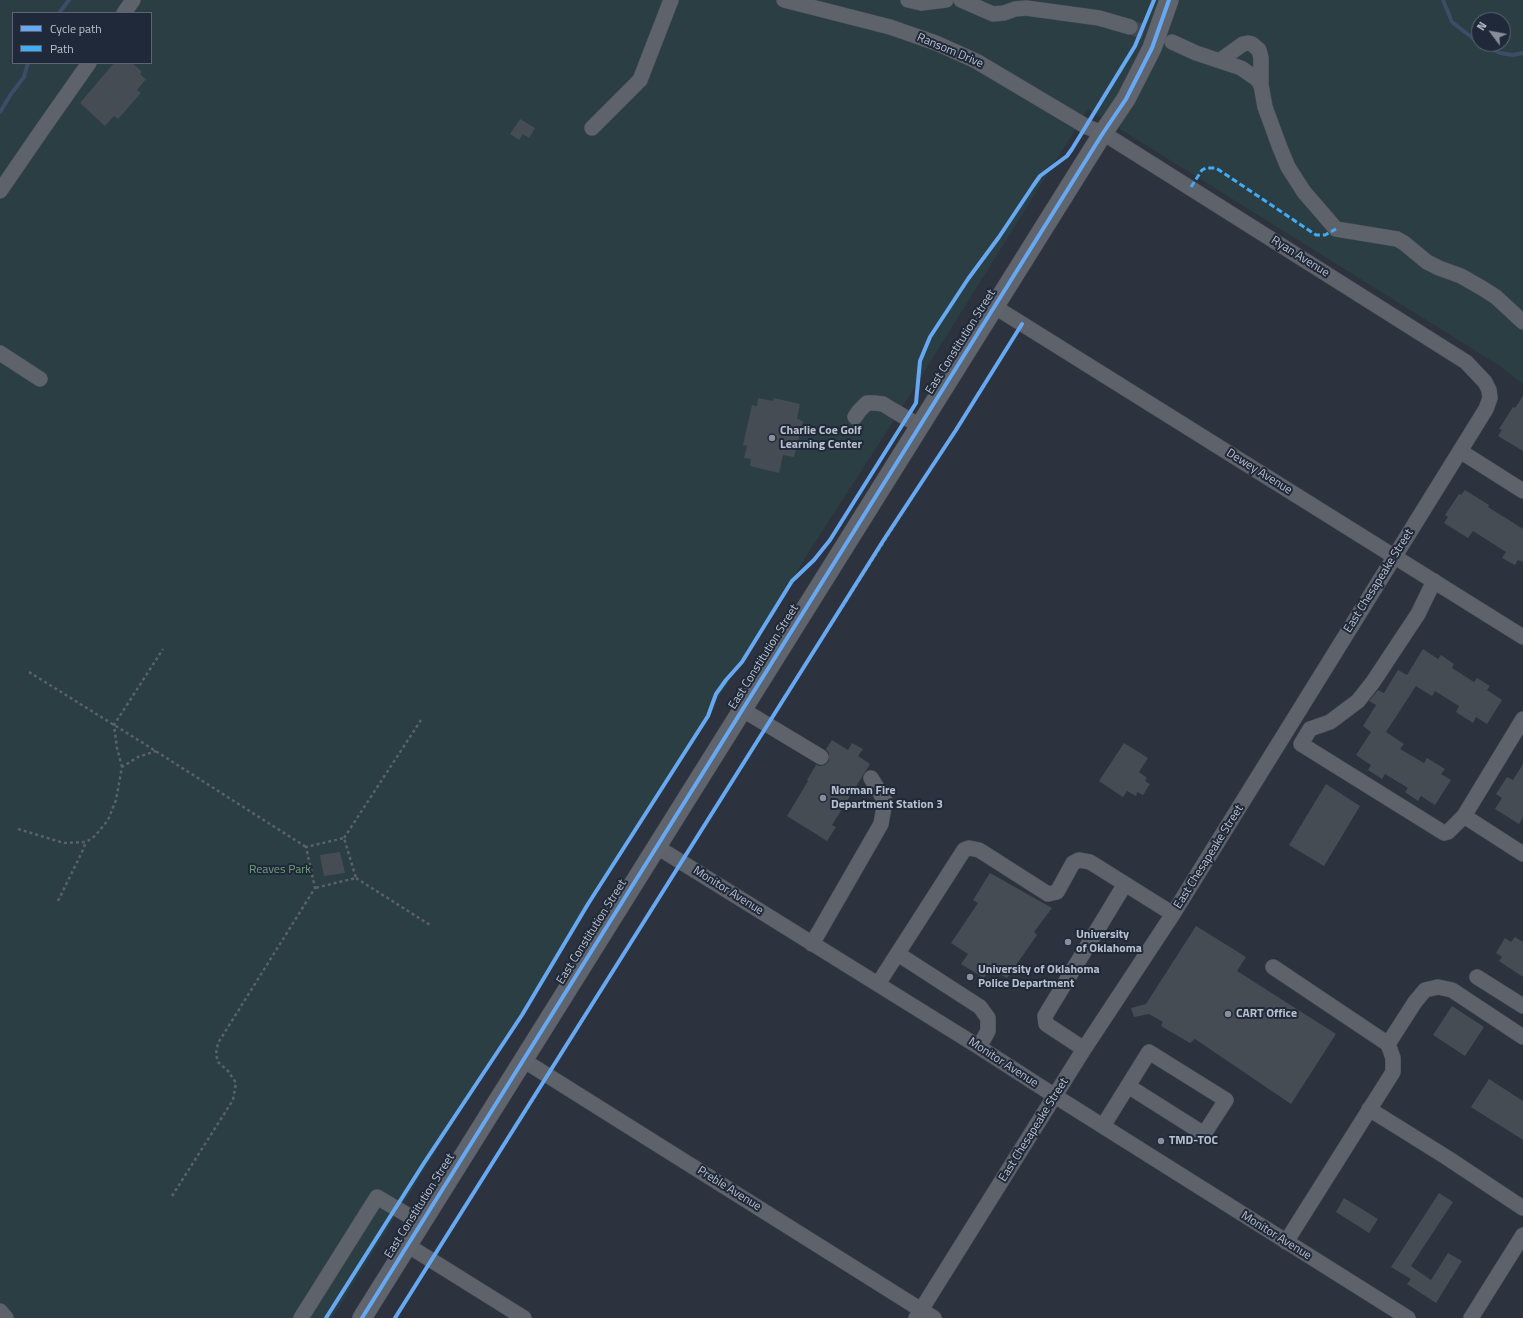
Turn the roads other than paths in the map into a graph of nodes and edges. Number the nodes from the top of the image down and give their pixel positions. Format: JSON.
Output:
{"nodes":[{"id":1,"x":133,"y":0,"type":"edge"},
{"id":2,"x":671,"y":0,"type":"edge"},
{"id":3,"x":784,"y":0,"type":"edge"},
{"id":4,"x":908,"y":0,"type":"edge"},
{"id":5,"x":946,"y":0,"type":"edge"},
{"id":6,"x":961,"y":0,"type":"edge"},
{"id":7,"x":1168,"y":0,"type":"edge"},
{"id":8,"x":125,"y":12,"type":"edge"},
{"id":9,"x":1130,"y":27,"type":"tunnel mouth"},
{"id":10,"x":1172,"y":42,"type":"tunnel mouth"},
{"id":11,"x":1217,"y":60,"type":"junction"},
{"id":12,"x":88,"y":64,"type":"edge"},
{"id":13,"x":1261,"y":85,"type":"junction"},
{"id":14,"x":592,"y":128,"type":"dead end"},
{"id":15,"x":1103,"y":133,"type":"junction"},
{"id":16,"x":0,"y":191,"type":"edge"},
{"id":17,"x":995,"y":307,"type":"junction"},
{"id":18,"x":1523,"y":322,"type":"edge"},
{"id":19,"x":0,"y":353,"type":"edge"},
{"id":20,"x":40,"y":379,"type":"dead end"},
{"id":21,"x":1489,"y":390,"type":"joint"},
{"id":22,"x":855,"y":418,"type":"dead end"},
{"id":23,"x":920,"y":426,"type":"junction"},
{"id":24,"x":1460,"y":451,"type":"junction"},
{"id":25,"x":1523,"y":491,"type":"edge"},
{"id":26,"x":1394,"y":557,"type":"junction"},
{"id":27,"x":1434,"y":581,"type":"junction"},
{"id":28,"x":1523,"y":638,"type":"edge"},
{"id":29,"x":743,"y":710,"type":"junction"},
{"id":30,"x":1523,"y":719,"type":"edge"},
{"id":31,"x":1288,"y":727,"type":"junction"},
{"id":32,"x":1305,"y":738,"type":"junction"},
{"id":33,"x":821,"y":757,"type":"dead end"},
{"id":34,"x":871,"y":778,"type":"dead end"},
{"id":35,"x":1464,"y":816,"type":"junction"},
{"id":36,"x":657,"y":847,"type":"junction"},
{"id":37,"x":1523,"y":854,"type":"edge"},
{"id":38,"x":1125,"y":884,"type":"junction"},
{"id":39,"x":1173,"y":914,"type":"junction"},
{"id":40,"x":812,"y":944,"type":"junction"},
{"id":41,"x":898,"y":954,"type":"junction"},
{"id":42,"x":1273,"y":966,"type":"dead end"},
{"id":43,"x":1477,"y":977,"type":"dead end"},
{"id":44,"x":878,"y":984,"type":"junction"},
{"id":45,"x":1523,"y":1006,"type":"edge"},
{"id":46,"x":1523,"y":1038,"type":"edge"},
{"id":47,"x":1388,"y":1044,"type":"junction"},
{"id":48,"x":979,"y":1047,"type":"junction"},
{"id":49,"x":1084,"y":1049,"type":"junction"},
{"id":50,"x":523,"y":1060,"type":"junction"},
{"id":51,"x":1128,"y":1086,"type":"junction"},
{"id":52,"x":1055,"y":1096,"type":"junction"},
{"id":53,"x":1369,"y":1109,"type":"junction"},
{"id":54,"x":1103,"y":1126,"type":"junction"},
{"id":55,"x":1523,"y":1208,"type":"edge"},
{"id":56,"x":421,"y":1224,"type":"junction"},
{"id":57,"x":1523,"y":1235,"type":"edge"},
{"id":58,"x":1286,"y":1242,"type":"junction"},
{"id":59,"x":407,"y":1245,"type":"junction"},
{"id":60,"x":0,"y":1311,"type":"edge"},
{"id":61,"x":919,"y":1314,"type":"edge"},
{"id":62,"x":6,"y":1318,"type":"edge"},
{"id":63,"x":301,"y":1318,"type":"edge"},
{"id":64,"x":362,"y":1318,"type":"edge"},
{"id":65,"x":524,"y":1318,"type":"edge"},
{"id":66,"x":934,"y":1318,"type":"edge"},
{"id":67,"x":1408,"y":1318,"type":"edge"},
{"id":68,"x":1471,"y":1318,"type":"edge"}],
"edges":[{"from":1,"to":8,"type":"street"},
{"from":2,"to":14,"type":"street"},
{"from":3,"to":15,"type":"street","name":"Ransom Drive"},
{"from":4,"to":5,"type":"street"},
{"from":6,"to":9,"type":"street"},
{"from":7,"to":15,"type":"main road","name":"East Constitution Street"},
{"from":10,"to":11,"type":"street"},
{"from":11,"to":13,"type":"street"},
{"from":11,"to":13,"type":"street"},
{"from":12,"to":16,"type":"street"},
{"from":13,"to":18,"type":"street"},
{"from":15,"to":17,"type":"main road","name":"East Constitution Street"},
{"from":15,"to":21,"type":"street","name":"Ryan Avenue"},
{"from":17,"to":23,"type":"main road","name":"East Constitution Street"},
{"from":17,"to":26,"type":"street","name":"Dewey Avenue"},
{"from":19,"to":20,"type":"street"},
{"from":21,"to":24,"type":"street","name":"East Chesapeake Street"},
{"from":22,"to":23,"type":"street"},
{"from":23,"to":29,"type":"main road","name":"East Constitution Street"},
{"from":24,"to":25,"type":"street"},
{"from":24,"to":26,"type":"street","name":"East Chesapeake Street"},
{"from":26,"to":27,"type":"street","name":"Dewey Avenue"},
{"from":26,"to":31,"type":"street","name":"East Chesapeake Street"},
{"from":27,"to":28,"type":"street","name":"Dewey Avenue"},
{"from":27,"to":32,"type":"street"},
{"from":29,"to":33,"type":"street"},
{"from":29,"to":36,"type":"main road","name":"East Constitution Street"},
{"from":30,"to":35,"type":"street"},
{"from":31,"to":32,"type":"street"},
{"from":31,"to":39,"type":"street","name":"East Chesapeake Street"},
{"from":32,"to":35,"type":"street"},
{"from":34,"to":40,"type":"street"},
{"from":35,"to":37,"type":"street"},
{"from":36,"to":40,"type":"street","name":"Monitor Avenue"},
{"from":36,"to":50,"type":"main road","name":"East Constitution Street"},
{"from":38,"to":39,"type":"street"},
{"from":38,"to":41,"type":"street"},
{"from":38,"to":49,"type":"street"},
{"from":39,"to":49,"type":"street","name":"East Chesapeake Street"},
{"from":40,"to":44,"type":"street","name":"Monitor Avenue"},
{"from":41,"to":44,"type":"street"},
{"from":41,"to":48,"type":"street"},
{"from":42,"to":47,"type":"street"},
{"from":43,"to":45,"type":"street"},
{"from":44,"to":48,"type":"street","name":"Monitor Avenue"},
{"from":46,"to":47,"type":"street"},
{"from":47,"to":53,"type":"street"},
{"from":48,"to":52,"type":"street","name":"Monitor Avenue"},
{"from":49,"to":52,"type":"street","name":"East Chesapeake Street"},
{"from":50,"to":56,"type":"main road","name":"East Constitution Street"},
{"from":50,"to":61,"type":"street","name":"Preble Avenue"},
{"from":51,"to":51,"type":"street"},
{"from":51,"to":54,"type":"street"},
{"from":52,"to":54,"type":"street","name":"Monitor Avenue"},
{"from":52,"to":61,"type":"street","name":"East Chesapeake Street"},
{"from":53,"to":55,"type":"street"},
{"from":53,"to":58,"type":"street"},
{"from":54,"to":58,"type":"street","name":"Monitor Avenue"},
{"from":56,"to":59,"type":"main road","name":"East Constitution Street"},
{"from":56,"to":63,"type":"street"},
{"from":57,"to":68,"type":"street"},
{"from":58,"to":67,"type":"street","name":"Monitor Avenue"},
{"from":59,"to":64,"type":"main road","name":"East Constitution Street"},
{"from":59,"to":65,"type":"street"},
{"from":60,"to":62,"type":"street"},
{"from":61,"to":66,"type":"street","name":"Preble Avenue"}]}
